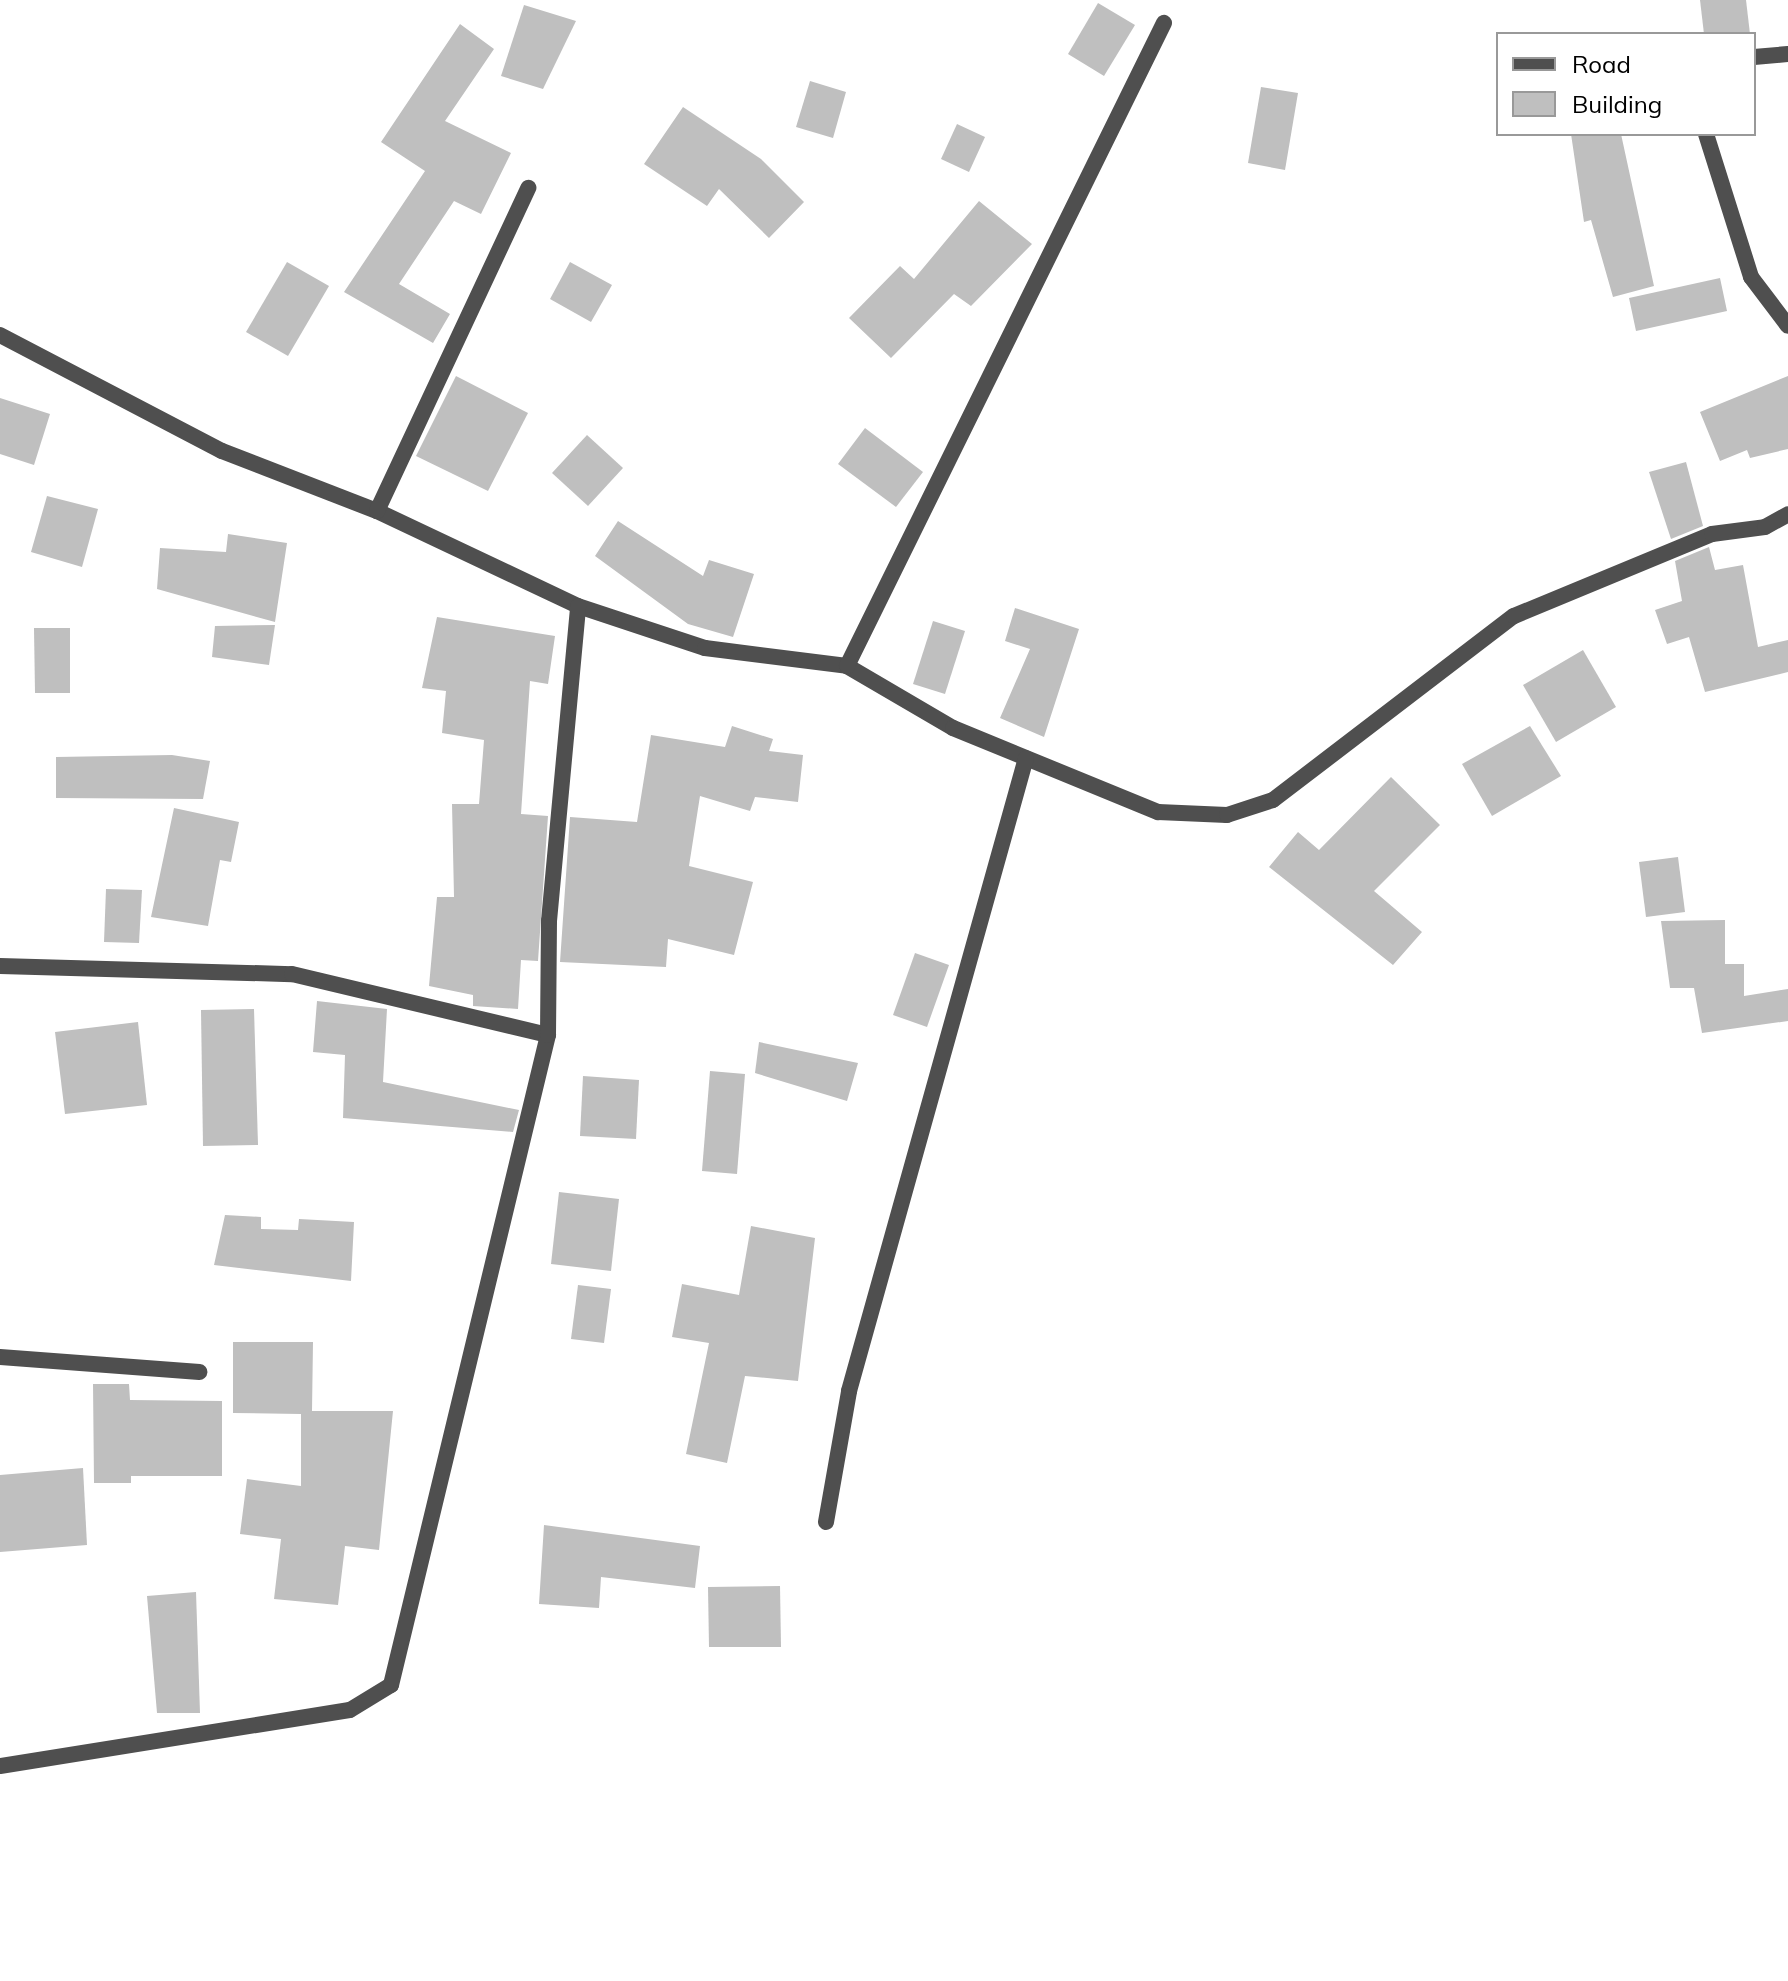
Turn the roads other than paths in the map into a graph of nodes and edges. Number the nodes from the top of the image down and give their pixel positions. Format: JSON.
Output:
{"nodes":[{"id":1,"x":1164,"y":23,"type":"dead end"},
{"id":2,"x":1788,"y":54,"type":"edge"},
{"id":3,"x":1756,"y":57,"type":"edge"},
{"id":4,"x":1707,"y":136,"type":"edge"},
{"id":5,"x":528,"y":188,"type":"dead end"},
{"id":6,"x":1788,"y":326,"type":"edge"},
{"id":7,"x":0,"y":335,"type":"edge"},
{"id":8,"x":377,"y":511,"type":"junction"},
{"id":9,"x":1788,"y":514,"type":"edge"},
{"id":10,"x":578,"y":606,"type":"junction"},
{"id":11,"x":847,"y":666,"type":"junction"},
{"id":12,"x":1026,"y":758,"type":"junction"},
{"id":13,"x":0,"y":966,"type":"edge"},
{"id":14,"x":548,"y":1035,"type":"junction"},
{"id":15,"x":0,"y":1357,"type":"edge"},
{"id":16,"x":199,"y":1372,"type":"dead end"},
{"id":17,"x":826,"y":1522,"type":"dead end"},
{"id":18,"x":0,"y":1766,"type":"edge"}],
"edges":[{"from":1,"to":11,"type":"street"},
{"from":2,"to":3,"type":"street"},
{"from":4,"to":6,"type":"street"},
{"from":5,"to":8,"type":"street"},
{"from":7,"to":8,"type":"street"},
{"from":8,"to":10,"type":"street"},
{"from":9,"to":12,"type":"street"},
{"from":10,"to":11,"type":"street"},
{"from":10,"to":14,"type":"street"},
{"from":11,"to":12,"type":"street"},
{"from":12,"to":17,"type":"street"},
{"from":13,"to":14,"type":"street"},
{"from":14,"to":18,"type":"street"},
{"from":15,"to":16,"type":"street"}]}
